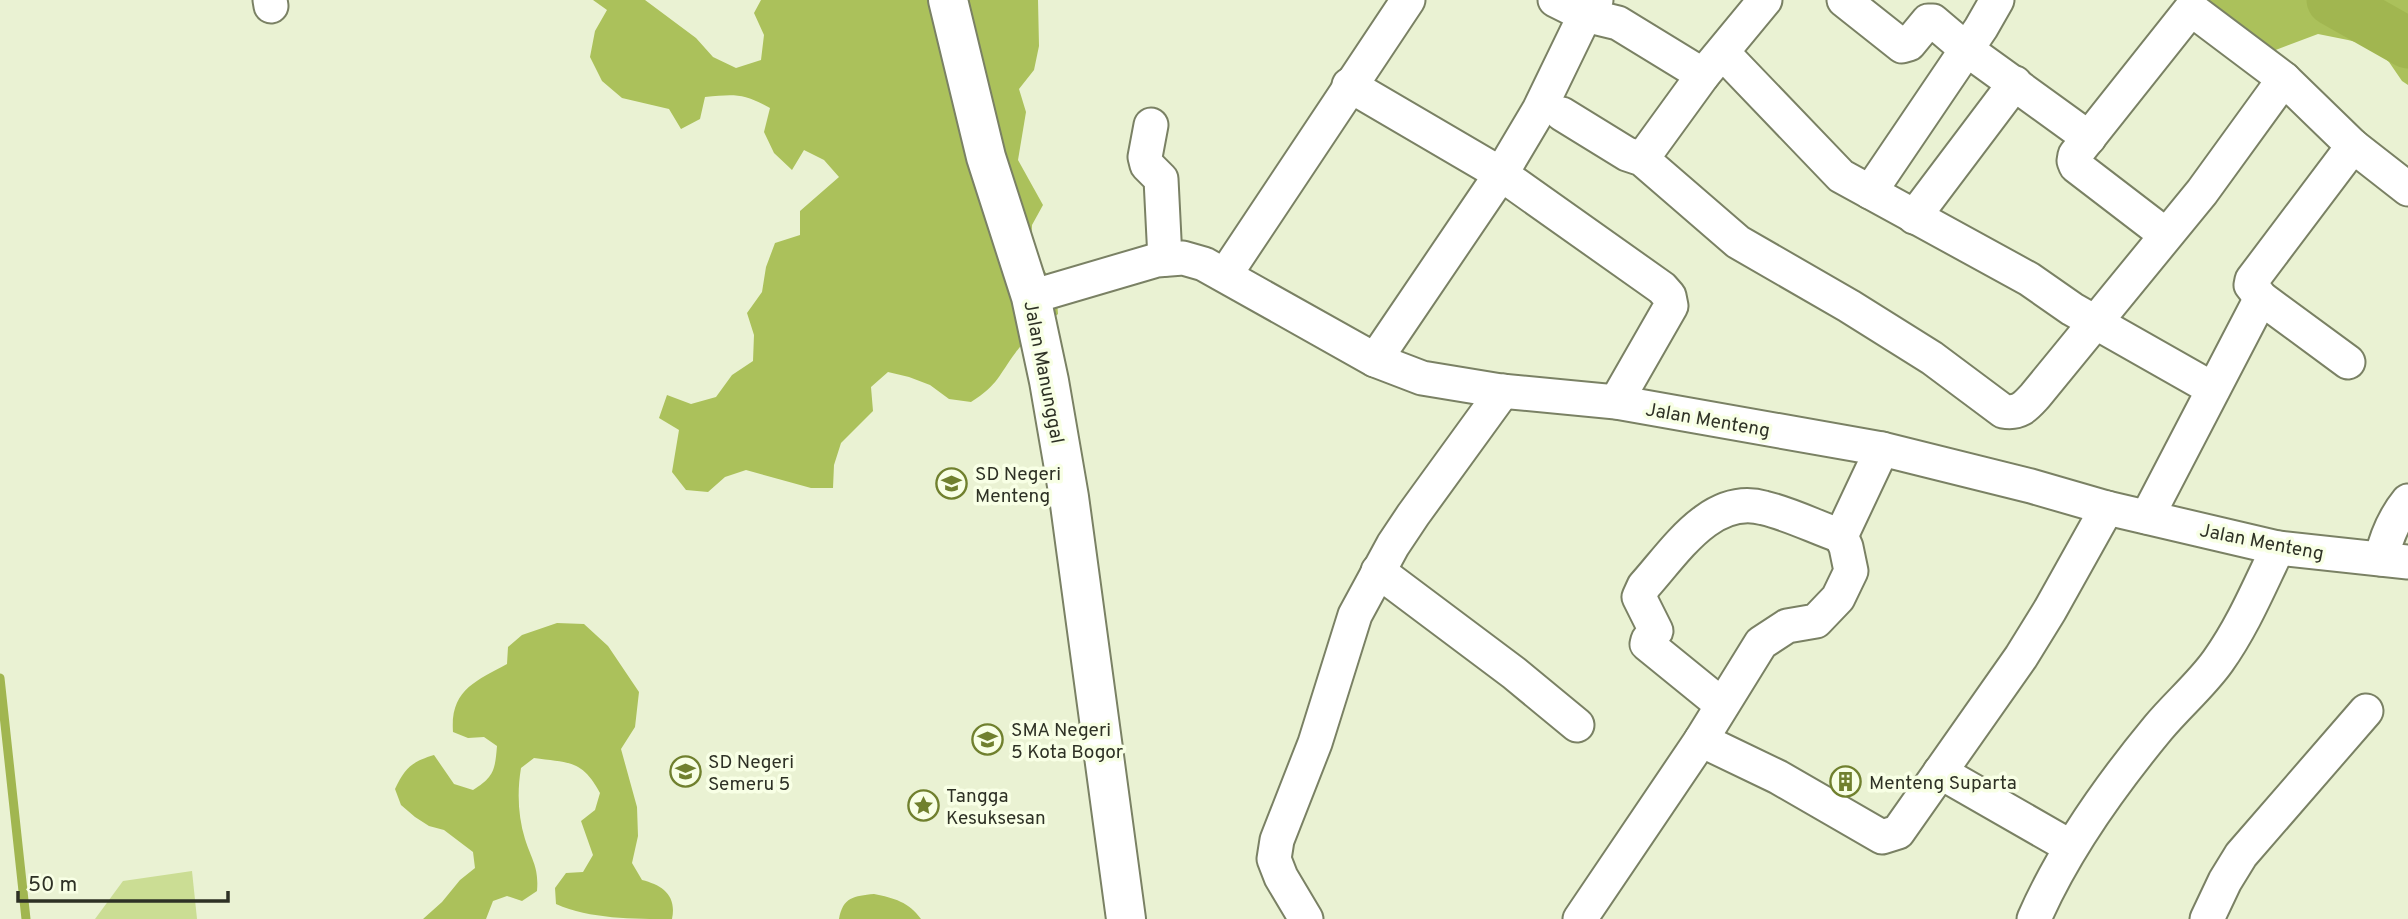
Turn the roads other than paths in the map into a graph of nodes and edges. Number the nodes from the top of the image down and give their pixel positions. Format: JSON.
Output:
{"nodes":[{"id":1,"x":947,"y":0,"type":"edge"},
{"id":2,"x":1408,"y":0,"type":"edge"},
{"id":3,"x":1555,"y":0,"type":"edge"},
{"id":4,"x":1765,"y":0,"type":"edge"},
{"id":5,"x":1844,"y":0,"type":"edge"},
{"id":6,"x":1997,"y":0,"type":"edge"},
{"id":7,"x":1608,"y":10,"type":"edge"},
{"id":8,"x":1966,"y":48,"type":"junction"},
{"id":9,"x":1713,"y":64,"type":"junction"},
{"id":10,"x":2284,"y":79,"type":"junction"},
{"id":11,"x":2015,"y":83,"type":"junction"},
{"id":12,"x":1349,"y":85,"type":"junction"},
{"id":13,"x":1562,"y":114,"type":"dead end"},
{"id":14,"x":1151,"y":125,"type":"dead end"},
{"id":15,"x":2089,"y":138,"type":"junction"},
{"id":16,"x":2353,"y":146,"type":"junction"},
{"id":17,"x":1642,"y":159,"type":"junction"},
{"id":18,"x":1501,"y":174,"type":"junction"},
{"id":19,"x":2408,"y":189,"type":"edge"},
{"id":20,"x":1870,"y":192,"type":"junction"},
{"id":21,"x":1914,"y":217,"type":"junction"},
{"id":22,"x":2166,"y":235,"type":"junction"},
{"id":23,"x":1166,"y":260,"type":"junction"},
{"id":24,"x":1225,"y":275,"type":"junction"},
{"id":25,"x":1031,"y":297,"type":"junction"},
{"id":26,"x":2261,"y":298,"type":"junction"},
{"id":27,"x":2094,"y":322,"type":"junction"},
{"id":28,"x":1376,"y":360,"type":"junction"},
{"id":29,"x":2348,"y":362,"type":"dead end"},
{"id":30,"x":2213,"y":389,"type":"junction"},
{"id":31,"x":1503,"y":391,"type":"junction"},
{"id":32,"x":1616,"y":402,"type":"junction"},
{"id":33,"x":1882,"y":449,"type":"junction"},
{"id":34,"x":2408,"y":501,"type":"edge"},
{"id":35,"x":2107,"y":508,"type":"junction"},
{"id":36,"x":2147,"y":517,"type":"junction"},
{"id":37,"x":1841,"y":536,"type":"junction"},
{"id":38,"x":2278,"y":548,"type":"junction"},
{"id":39,"x":2394,"y":560,"type":"edge"},
{"id":40,"x":1378,"y":571,"type":"junction"},
{"id":41,"x":1722,"y":705,"type":"junction"},
{"id":42,"x":2366,"y":712,"type":"dead end"},
{"id":43,"x":1577,"y":725,"type":"dead end"},
{"id":44,"x":1701,"y":740,"type":"junction"},
{"id":45,"x":1940,"y":772,"type":"junction"},
{"id":46,"x":2071,"y":847,"type":"junction"},
{"id":47,"x":1126,"y":919,"type":"edge"},
{"id":48,"x":1306,"y":919,"type":"edge"},
{"id":49,"x":1580,"y":919,"type":"edge"},
{"id":50,"x":2034,"y":919,"type":"edge"},
{"id":51,"x":2207,"y":919,"type":"edge"}],
"edges":[{"from":1,"to":25,"type":"street","name":"Jalan Manunggal"},
{"from":2,"to":12,"type":"street"},
{"from":3,"to":7,"type":"street"},
{"from":4,"to":9,"type":"street"},
{"from":5,"to":8,"type":"street"},
{"from":6,"to":8,"type":"street"},
{"from":7,"to":9,"type":"street"},
{"from":7,"to":18,"type":"street"},
{"from":8,"to":11,"type":"street"},
{"from":8,"to":20,"type":"street"},
{"from":9,"to":17,"type":"street"},
{"from":9,"to":20,"type":"street"},
{"from":10,"to":15,"type":"street"},
{"from":10,"to":16,"type":"street"},
{"from":10,"to":22,"type":"street"},
{"from":11,"to":15,"type":"street"},
{"from":11,"to":21,"type":"street"},
{"from":12,"to":18,"type":"street"},
{"from":12,"to":24,"type":"street"},
{"from":13,"to":17,"type":"street"},
{"from":14,"to":23,"type":"street"},
{"from":15,"to":22,"type":"street"},
{"from":16,"to":19,"type":"street"},
{"from":16,"to":26,"type":"street"},
{"from":17,"to":27,"type":"street"},
{"from":18,"to":28,"type":"street"},
{"from":18,"to":32,"type":"street"},
{"from":20,"to":21,"type":"street"},
{"from":21,"to":27,"type":"street"},
{"from":22,"to":27,"type":"street"},
{"from":23,"to":24,"type":"street","name":"Jalan Menteng"},
{"from":23,"to":25,"type":"street","name":"Jalan Menteng"},
{"from":24,"to":28,"type":"street","name":"Jalan Menteng"},
{"from":25,"to":47,"type":"street","name":"Jalan Manunggal"},
{"from":26,"to":29,"type":"street"},
{"from":26,"to":30,"type":"street"},
{"from":27,"to":30,"type":"street"},
{"from":28,"to":31,"type":"street","name":"Jalan Menteng"},
{"from":30,"to":36,"type":"street"},
{"from":31,"to":32,"type":"street","name":"Jalan Menteng"},
{"from":31,"to":40,"type":"street"},
{"from":32,"to":33,"type":"street","name":"Jalan Menteng"},
{"from":33,"to":35,"type":"street","name":"Jalan Menteng"},
{"from":33,"to":37,"type":"street"},
{"from":34,"to":39,"type":"street"},
{"from":35,"to":36,"type":"street","name":"Jalan Menteng"},
{"from":35,"to":45,"type":"street"},
{"from":36,"to":38,"type":"street","name":"Jalan Menteng"},
{"from":37,"to":41,"type":"street"},
{"from":37,"to":41,"type":"street"},
{"from":38,"to":39,"type":"street","name":"Jalan Menteng"},
{"from":38,"to":46,"type":"street"},
{"from":40,"to":43,"type":"street"},
{"from":40,"to":48,"type":"street"},
{"from":41,"to":44,"type":"street"},
{"from":42,"to":51,"type":"street"},
{"from":44,"to":45,"type":"street"},
{"from":44,"to":49,"type":"street"},
{"from":45,"to":46,"type":"street"},
{"from":46,"to":50,"type":"street"}]}
